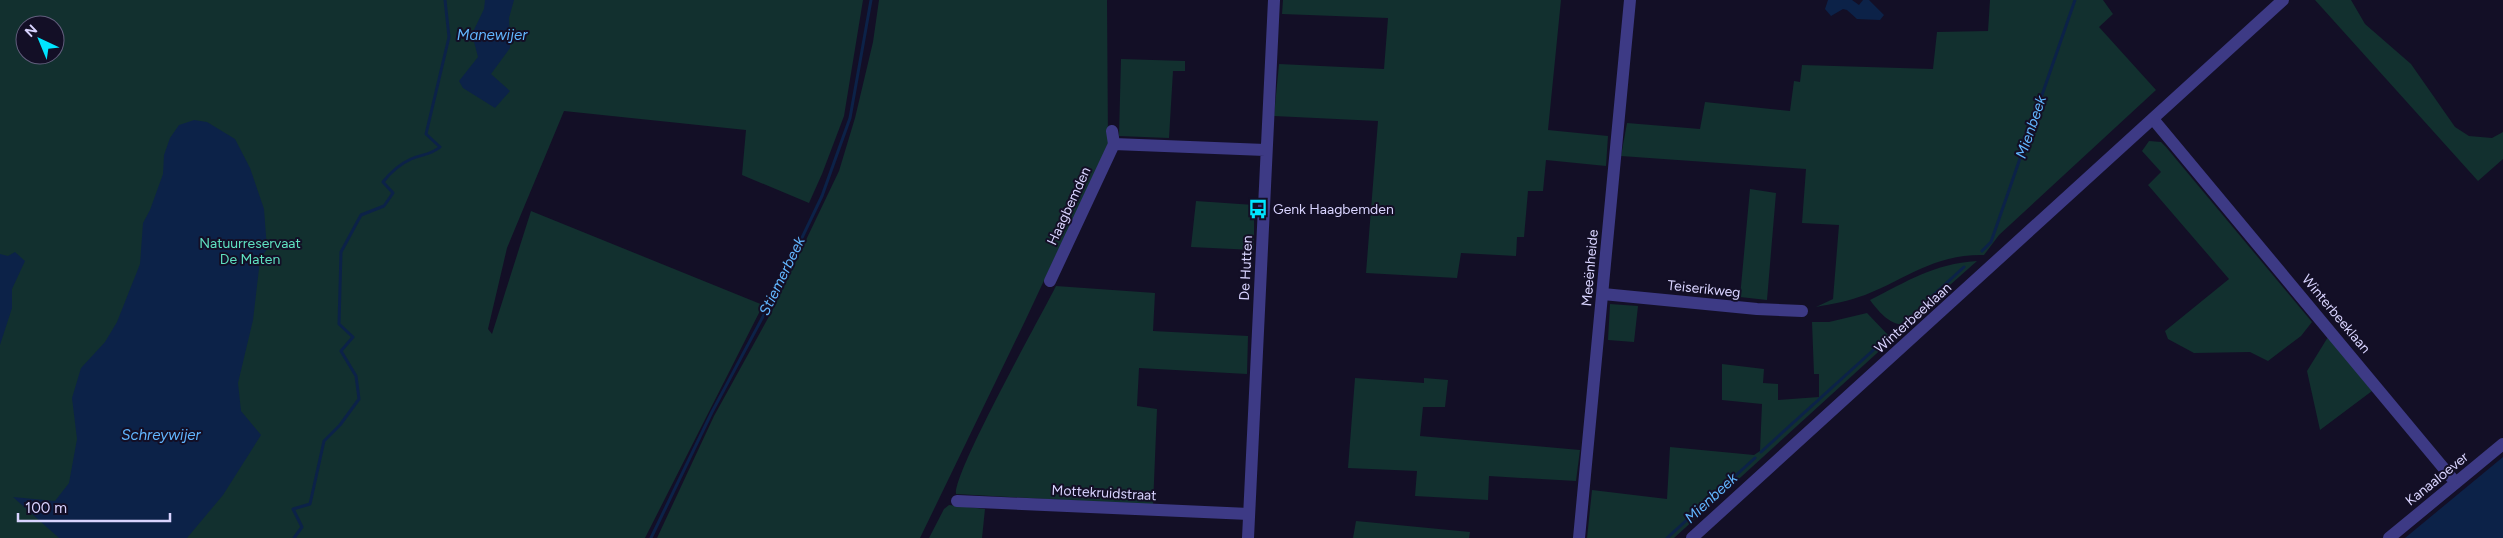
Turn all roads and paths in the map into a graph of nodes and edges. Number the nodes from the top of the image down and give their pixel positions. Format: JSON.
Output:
{"nodes":[{"id":1,"x":1274,"y":0,"type":"edge"},
{"id":2,"x":1630,"y":0,"type":"edge"},
{"id":3,"x":2283,"y":0,"type":"edge"},
{"id":4,"x":2153,"y":118,"type":"junction"},
{"id":5,"x":1266,"y":150,"type":"junction"},
{"id":6,"x":1050,"y":281,"type":"dead end"},
{"id":7,"x":1602,"y":294,"type":"junction"},
{"id":8,"x":1802,"y":311,"type":"dead end"},
{"id":9,"x":2503,"y":444,"type":"edge"},
{"id":10,"x":2456,"y":483,"type":"junction"},
{"id":11,"x":957,"y":501,"type":"dead end"},
{"id":12,"x":1249,"y":514,"type":"junction"},
{"id":13,"x":1248,"y":538,"type":"edge"},
{"id":14,"x":1579,"y":538,"type":"edge"},
{"id":15,"x":1692,"y":538,"type":"edge"},
{"id":16,"x":2389,"y":538,"type":"edge"}],
"edges":[{"from":1,"to":5,"type":"street","name":"De Hutten"},
{"from":2,"to":7,"type":"street","name":"Meeënheide"},
{"from":3,"to":4,"type":"street","name":"Winterbeeklaan"},
{"from":4,"to":10,"type":"street","name":"Winterbeeklaan"},
{"from":4,"to":15,"type":"street","name":"Winterbeeklaan"},
{"from":5,"to":6,"type":"street","name":"Haagbemden"},
{"from":5,"to":12,"type":"street","name":"De Hutten"},
{"from":7,"to":8,"type":"street","name":"Teiserikweg"},
{"from":7,"to":14,"type":"street","name":"Meeënheide"},
{"from":9,"to":10,"type":"street","name":"Kanaaloever"},
{"from":10,"to":16,"type":"street","name":"Kanaaloever"},
{"from":11,"to":12,"type":"street","name":"Mottekruidstraat"},
{"from":12,"to":13,"type":"street","name":"De Hutten"}]}
